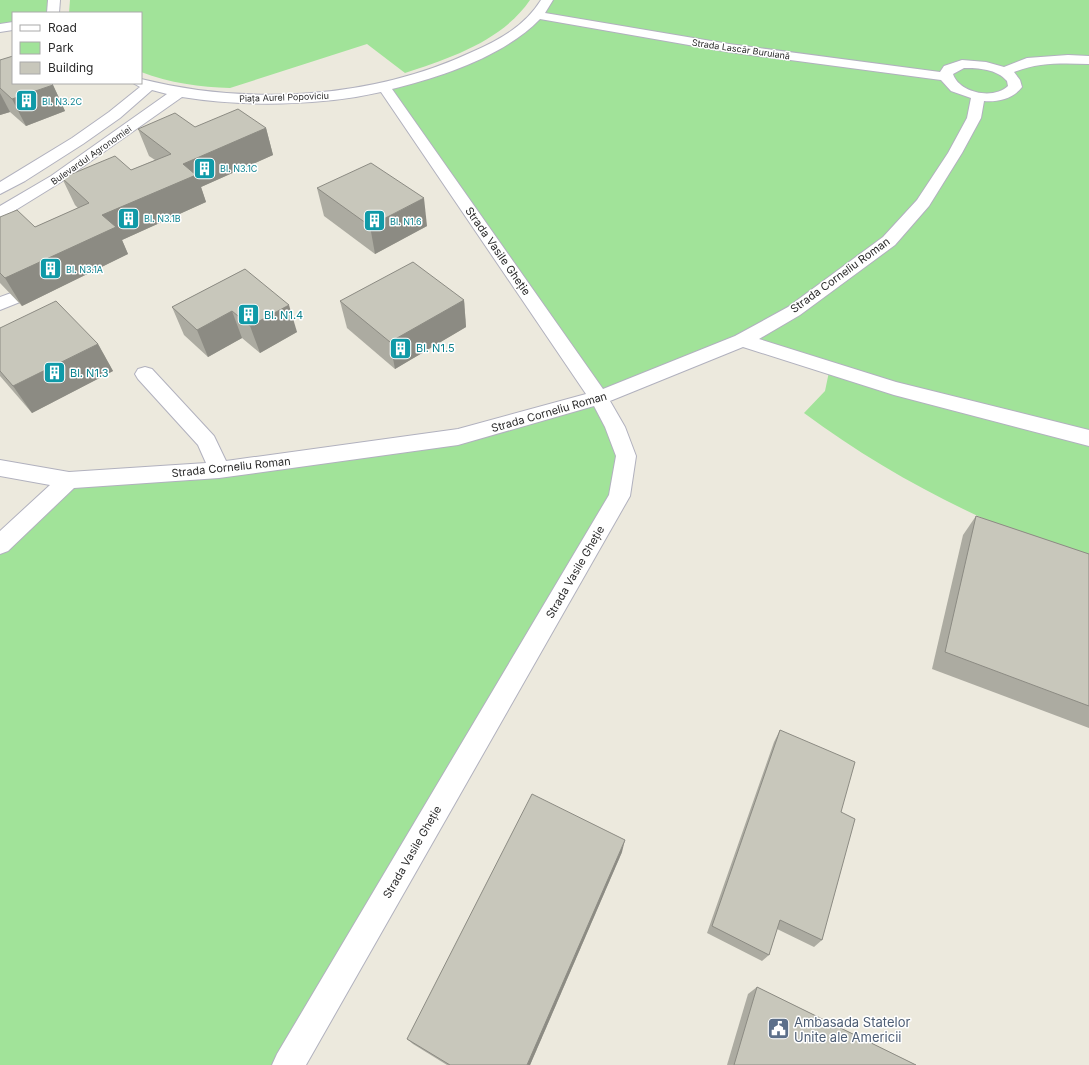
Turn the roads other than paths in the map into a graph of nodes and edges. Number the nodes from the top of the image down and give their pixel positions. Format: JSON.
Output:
{"nodes":[{"id":1,"x":54,"y":0,"type":"edge"},
{"id":2,"x":547,"y":0,"type":"edge"},
{"id":3,"x":53,"y":12,"type":"edge"},
{"id":4,"x":537,"y":15,"type":"junction"},
{"id":5,"x":12,"y":26,"type":"edge"},
{"id":6,"x":0,"y":28,"type":"edge"},
{"id":7,"x":1089,"y":60,"type":"edge"},
{"id":8,"x":1004,"y":72,"type":"junction"},
{"id":9,"x":946,"y":77,"type":"junction"},
{"id":10,"x":145,"y":84,"type":"edge"},
{"id":11,"x":385,"y":88,"type":"junction"},
{"id":12,"x":179,"y":92,"type":"junction"},
{"id":13,"x":978,"y":96,"type":"junction"},
{"id":14,"x":0,"y":190,"type":"edge"},
{"id":15,"x":0,"y":213,"type":"edge"},
{"id":16,"x":742,"y":340,"type":"junction"},
{"id":17,"x":145,"y":374,"type":"dead end"},
{"id":18,"x":600,"y":398,"type":"junction"},
{"id":19,"x":1089,"y":438,"type":"edge"},
{"id":20,"x":0,"y":468,"type":"edge"},
{"id":21,"x":219,"y":470,"type":"junction"},
{"id":22,"x":69,"y":480,"type":"junction"},
{"id":23,"x":0,"y":545,"type":"edge"},
{"id":24,"x":288,"y":1065,"type":"edge"}],
"edges":[{"from":1,"to":3,"type":"street"},
{"from":2,"to":4,"type":"street","name":"Piața Aurel Popoviciu"},
{"from":4,"to":9,"type":"street","name":"Strada Lascăr Buruiană"},
{"from":4,"to":11,"type":"street","name":"Piața Aurel Popoviciu"},
{"from":5,"to":6,"type":"street"},
{"from":7,"to":8,"type":"street"},
{"from":8,"to":9,"type":"street"},
{"from":8,"to":13,"type":"street"},
{"from":9,"to":13,"type":"street"},
{"from":10,"to":12,"type":"street","name":"Piața Aurel Popoviciu"},
{"from":10,"to":14,"type":"street","name":"Bulevardul Agronomiei"},
{"from":11,"to":12,"type":"street","name":"Piața Aurel Popoviciu"},
{"from":11,"to":18,"type":"street","name":"Strada Vasile Gheție"},
{"from":12,"to":15,"type":"street","name":"Bulevardul Agronomiei"},
{"from":13,"to":16,"type":"street","name":"Strada Corneliu Roman"},
{"from":16,"to":18,"type":"street","name":"Strada Corneliu Roman"},
{"from":16,"to":19,"type":"street"},
{"from":17,"to":21,"type":"street"},
{"from":18,"to":21,"type":"street","name":"Strada Corneliu Roman"},
{"from":18,"to":24,"type":"street","name":"Strada Vasile Gheție"},
{"from":20,"to":22,"type":"street","name":"Strada Corneliu Roman"},
{"from":21,"to":22,"type":"street","name":"Strada Corneliu Roman"},
{"from":22,"to":23,"type":"street"}]}
